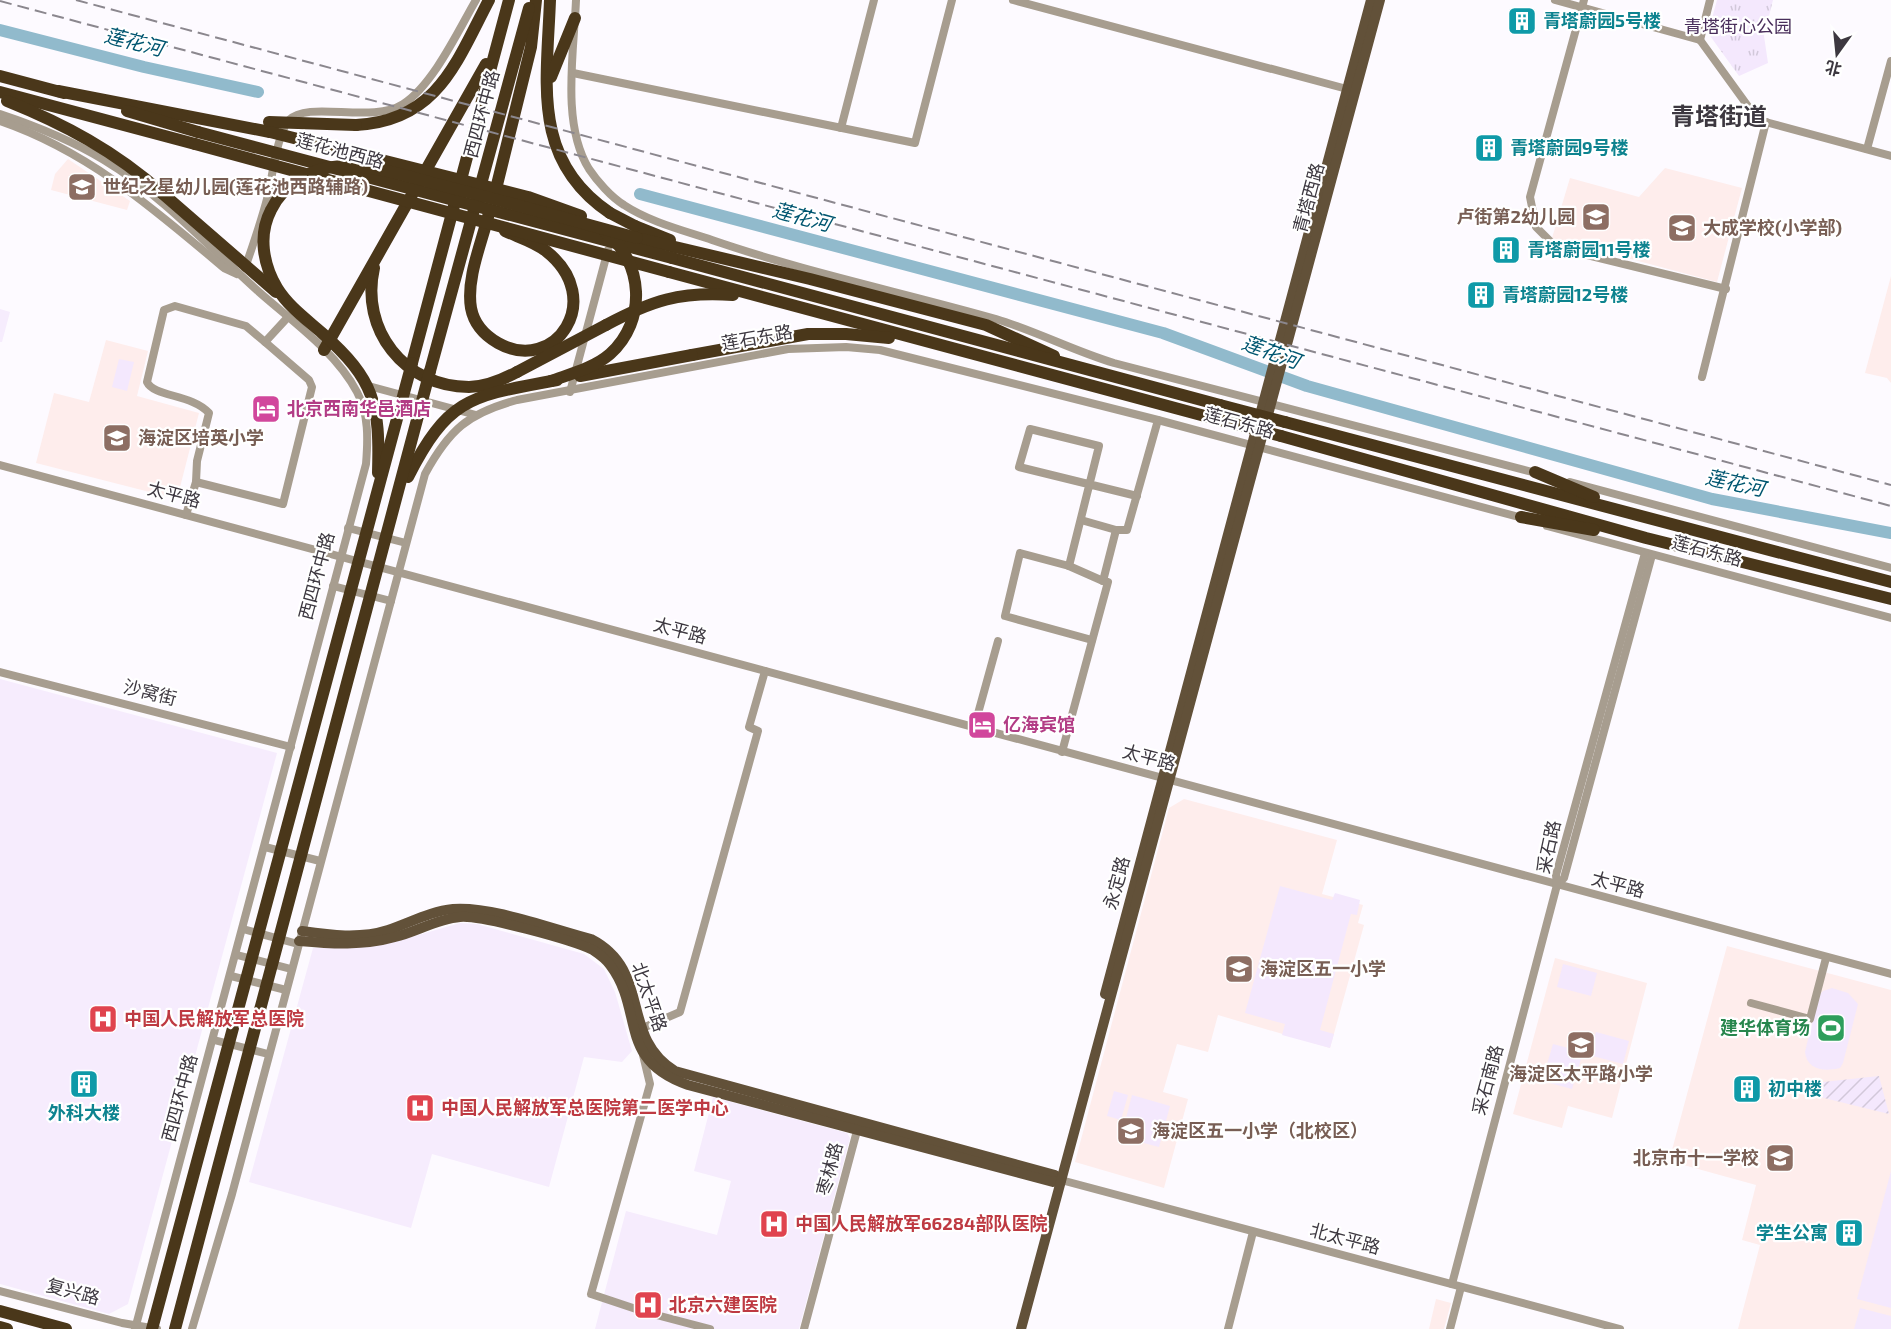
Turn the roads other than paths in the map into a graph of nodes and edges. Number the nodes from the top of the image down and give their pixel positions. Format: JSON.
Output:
{"nodes":[{"id":1,"x":478,"y":0,"type":"edge"},
{"id":2,"x":489,"y":0,"type":"edge"},
{"id":3,"x":509,"y":0,"type":"edge"},
{"id":4,"x":531,"y":0,"type":"edge"},
{"id":5,"x":536,"y":0,"type":"edge"},
{"id":6,"x":550,"y":0,"type":"edge"},
{"id":7,"x":576,"y":0,"type":"edge"},
{"id":8,"x":874,"y":0,"type":"edge"},
{"id":9,"x":952,"y":0,"type":"edge"},
{"id":10,"x":1013,"y":0,"type":"edge"},
{"id":11,"x":1371,"y":0,"type":"edge"},
{"id":12,"x":1380,"y":0,"type":"edge"},
{"id":13,"x":1555,"y":0,"type":"edge"},
{"id":14,"x":1710,"y":0,"type":"edge"},
{"id":15,"x":1583,"y":4,"type":"edge"},
{"id":16,"x":575,"y":18,"type":"junction"},
{"id":17,"x":498,"y":39,"type":"junction"},
{"id":18,"x":1700,"y":40,"type":"junction"},
{"id":19,"x":458,"y":60,"type":"junction"},
{"id":20,"x":1891,"y":61,"type":"edge"},
{"id":21,"x":573,"y":73,"type":"junction"},
{"id":22,"x":0,"y":76,"type":"edge"},
{"id":23,"x":1347,"y":88,"type":"junction"},
{"id":24,"x":58,"y":91,"type":"junction"},
{"id":25,"x":0,"y":92,"type":"edge"},
{"id":26,"x":0,"y":98,"type":"edge"},
{"id":27,"x":547,"y":99,"type":"junction"},
{"id":28,"x":0,"y":114,"type":"edge"},
{"id":29,"x":0,"y":120,"type":"edge"},
{"id":30,"x":1766,"y":122,"type":"junction"},
{"id":31,"x":269,"y":127,"type":"junction"},
{"id":32,"x":841,"y":128,"type":"junction"},
{"id":33,"x":196,"y":138,"type":"junction"},
{"id":34,"x":1866,"y":149,"type":"junction"},
{"id":35,"x":1891,"y":156,"type":"edge"},
{"id":36,"x":622,"y":204,"type":"junction"},
{"id":37,"x":487,"y":223,"type":"junction"},
{"id":38,"x":636,"y":232,"type":"junction"},
{"id":39,"x":380,"y":250,"type":"junction"},
{"id":40,"x":672,"y":258,"type":"joint"},
{"id":41,"x":669,"y":272,"type":"joint"},
{"id":42,"x":243,"y":277,"type":"junction"},
{"id":43,"x":1726,"y":289,"type":"junction"},
{"id":44,"x":762,"y":297,"type":"junction"},
{"id":45,"x":288,"y":302,"type":"junction"},
{"id":46,"x":288,"y":317,"type":"junction"},
{"id":47,"x":265,"y":342,"type":"junction"},
{"id":48,"x":923,"y":342,"type":"junction"},
{"id":49,"x":324,"y":350,"type":"junction"},
{"id":50,"x":1077,"y":367,"type":"junction"},
{"id":51,"x":1276,"y":368,"type":"junction"},
{"id":52,"x":1702,"y":377,"type":"dead end"},
{"id":53,"x":350,"y":380,"type":"junction"},
{"id":54,"x":551,"y":381,"type":"junction"},
{"id":55,"x":570,"y":392,"type":"junction"},
{"id":56,"x":1267,"y":403,"type":"junction"},
{"id":57,"x":476,"y":414,"type":"junction"},
{"id":58,"x":1158,"y":420,"type":"junction"},
{"id":59,"x":1257,"y":446,"type":"junction"},
{"id":60,"x":0,"y":465,"type":"edge"},
{"id":61,"x":1534,"y":472,"type":"junction"},
{"id":62,"x":196,"y":482,"type":"junction"},
{"id":63,"x":1090,"y":485,"type":"junction"},
{"id":64,"x":377,"y":495,"type":"junction"},
{"id":65,"x":1137,"y":496,"type":"junction"},
{"id":66,"x":396,"y":499,"type":"junction"},
{"id":67,"x":186,"y":515,"type":"junction"},
{"id":68,"x":1637,"y":515,"type":"junction"},
{"id":69,"x":1521,"y":517,"type":"junction"},
{"id":70,"x":1081,"y":520,"type":"junction"},
{"id":71,"x":348,"y":528,"type":"junction"},
{"id":72,"x":1116,"y":530,"type":"junction"},
{"id":73,"x":1646,"y":538,"type":"junction"},
{"id":74,"x":406,"y":543,"type":"junction"},
{"id":75,"x":1648,"y":554,"type":"junction"},
{"id":76,"x":340,"y":557,"type":"junction"},
{"id":77,"x":1069,"y":566,"type":"junction"},
{"id":78,"x":1891,"y":568,"type":"edge"},
{"id":79,"x":399,"y":573,"type":"junction"},
{"id":80,"x":1103,"y":581,"type":"junction"},
{"id":81,"x":1891,"y":581,"type":"edge"},
{"id":82,"x":333,"y":586,"type":"junction"},
{"id":83,"x":1891,"y":600,"type":"edge"},
{"id":84,"x":391,"y":601,"type":"junction"},
{"id":85,"x":1891,"y":618,"type":"edge"},
{"id":86,"x":1092,"y":639,"type":"junction"},
{"id":87,"x":998,"y":641,"type":"dead end"},
{"id":88,"x":765,"y":671,"type":"junction"},
{"id":89,"x":0,"y":672,"type":"edge"},
{"id":90,"x":974,"y":728,"type":"junction"},
{"id":91,"x":291,"y":747,"type":"junction"},
{"id":92,"x":1062,"y":752,"type":"junction"},
{"id":93,"x":1166,"y":780,"type":"junction"},
{"id":94,"x":265,"y":848,"type":"junction"},
{"id":95,"x":320,"y":861,"type":"junction"},
{"id":96,"x":1557,"y":885,"type":"junction"},
{"id":97,"x":243,"y":929,"type":"junction"},
{"id":98,"x":300,"y":939,"type":"junction"},
{"id":99,"x":237,"y":955,"type":"junction"},
{"id":100,"x":1826,"y":958,"type":"junction"},
{"id":101,"x":291,"y":969,"type":"junction"},
{"id":102,"x":1891,"y":974,"type":"edge"},
{"id":103,"x":231,"y":976,"type":"junction"},
{"id":104,"x":286,"y":990,"type":"junction"},
{"id":105,"x":1751,"y":1003,"type":"dead end"},
{"id":106,"x":637,"y":1030,"type":"junction"},
{"id":107,"x":214,"y":1040,"type":"junction"},
{"id":108,"x":641,"y":1049,"type":"junction"},
{"id":109,"x":268,"y":1054,"type":"junction"},
{"id":110,"x":858,"y":1126,"type":"junction"},
{"id":111,"x":1057,"y":1179,"type":"junction"},
{"id":112,"x":1253,"y":1232,"type":"junction"},
{"id":113,"x":1456,"y":1285,"type":"junction"},
{"id":114,"x":0,"y":1291,"type":"edge"},
{"id":115,"x":0,"y":1311,"type":"edge"},
{"id":116,"x":136,"y":1326,"type":"edge"},
{"id":117,"x":0,"y":1327,"type":"edge"},
{"id":118,"x":7,"y":1329,"type":"edge"},
{"id":119,"x":66,"y":1329,"type":"edge"},
{"id":120,"x":152,"y":1329,"type":"edge"},
{"id":121,"x":157,"y":1329,"type":"edge"},
{"id":122,"x":175,"y":1329,"type":"edge"},
{"id":123,"x":192,"y":1329,"type":"edge"},
{"id":124,"x":710,"y":1329,"type":"edge"},
{"id":125,"x":804,"y":1329,"type":"edge"},
{"id":126,"x":1014,"y":1329,"type":"edge"},
{"id":127,"x":1021,"y":1329,"type":"edge"},
{"id":128,"x":1228,"y":1329,"type":"edge"},
{"id":129,"x":1449,"y":1329,"type":"edge"},
{"id":130,"x":1620,"y":1329,"type":"edge"}],
"edges":[{"from":1,"to":19,"type":"highway"},
{"from":1,"to":42,"type":"street"},
{"from":2,"to":19,"type":"highway"},
{"from":3,"to":17,"type":"highway","name":"西四环中路"},
{"from":4,"to":66,"type":"highway","name":"西四环中路","bridge":true},
{"from":5,"to":37,"type":"highway","bridge":true},
{"from":6,"to":27,"type":"highway"},
{"from":7,"to":16,"type":"street"},
{"from":8,"to":32,"type":"street"},
{"from":9,"to":32,"type":"street"},
{"from":10,"to":23,"type":"street"},
{"from":11,"to":23,"type":"main road","name":"青塔西路"},
{"from":12,"to":51,"type":"main road","name":"青塔西路"},
{"from":13,"to":15,"type":"street"},
{"from":14,"to":18,"type":"street"},
{"from":15,"to":18,"type":"street"},
{"from":15,"to":43,"type":"street"},
{"from":16,"to":21,"type":"street"},
{"from":16,"to":27,"type":"highway"},
{"from":17,"to":39,"type":"highway"},
{"from":17,"to":64,"type":"highway","name":"西四环中路","bridge":true},
{"from":18,"to":30,"type":"street"},
{"from":19,"to":31,"type":"highway","bridge":true},
{"from":20,"to":34,"type":"street"},
{"from":21,"to":32,"type":"street"},
{"from":21,"to":36,"type":"street"},
{"from":22,"to":24,"type":"highway","name":"莲花池西路"},
{"from":23,"to":51,"type":"main road","name":"青塔西路"},
{"from":24,"to":31,"type":"highway"},
{"from":24,"to":33,"type":"highway","name":"莲花池西路"},
{"from":25,"to":33,"type":"highway","name":"莲花池西路"},
{"from":26,"to":45,"type":"highway","bridge":true},
{"from":27,"to":38,"type":"highway","bridge":true},
{"from":28,"to":42,"type":"street"},
{"from":29,"to":42,"type":"street"},
{"from":30,"to":34,"type":"street"},
{"from":30,"to":43,"type":"street"},
{"from":31,"to":54,"type":"highway","bridge":true},
{"from":33,"to":37,"type":"highway","name":"莲花池西路","bridge":true},
{"from":33,"to":40,"type":"highway","name":"莲花池西路","bridge":true},
{"from":34,"to":35,"type":"street"},
{"from":36,"to":55,"type":"street"},
{"from":36,"to":56,"type":"street","name":"莲石东路"},
{"from":37,"to":41,"type":"highway","name":"莲花池西路","bridge":true},
{"from":38,"to":45,"type":"highway","bridge":true},
{"from":38,"to":50,"type":"highway"},
{"from":39,"to":44,"type":"highway","bridge":true},
{"from":39,"to":49,"type":"highway"},
{"from":40,"to":50,"type":"highway","name":"莲石东路"},
{"from":41,"to":44,"type":"highway","name":"莲石东路"},
{"from":42,"to":46,"type":"street","name":"西四环中路"},
{"from":43,"to":52,"type":"street"},
{"from":44,"to":48,"type":"highway","name":"莲石东路"},
{"from":45,"to":64,"type":"highway","bridge":true},
{"from":46,"to":47,"type":"street"},
{"from":46,"to":49,"type":"street","name":"西四环中路"},
{"from":47,"to":62,"type":"street"},
{"from":47,"to":62,"type":"street"},
{"from":48,"to":54,"type":"highway","bridge":true},
{"from":48,"to":73,"type":"highway","name":"莲石东路","bridge":true},
{"from":49,"to":53,"type":"street","name":"西四环中路"},
{"from":50,"to":68,"type":"highway","name":"莲石东路","bridge":true},
{"from":51,"to":56,"type":"main road","name":"青塔西路"},
{"from":53,"to":57,"type":"street"},
{"from":53,"to":71,"type":"street","name":"西四环中路"},
{"from":54,"to":66,"type":"highway","bridge":true},
{"from":55,"to":57,"type":"street"},
{"from":55,"to":58,"type":"street","name":"莲石东路"},
{"from":56,"to":59,"type":"main road","name":"青塔西路"},
{"from":56,"to":61,"type":"street","name":"莲石东路"},
{"from":57,"to":74,"type":"street"},
{"from":58,"to":59,"type":"street","name":"莲石东路"},
{"from":58,"to":65,"type":"street"},
{"from":59,"to":69,"type":"street","name":"莲石东路"},
{"from":59,"to":93,"type":"main road","name":"永定路"},
{"from":60,"to":67,"type":"street","name":"太平路"},
{"from":61,"to":68,"type":"highway"},
{"from":61,"to":78,"type":"street","name":"莲石东路"},
{"from":62,"to":67,"type":"street"},
{"from":63,"to":63,"type":"street"},
{"from":63,"to":65,"type":"street"},
{"from":63,"to":70,"type":"street"},
{"from":64,"to":120,"type":"highway","name":"西四环中路","bridge":true},
{"from":65,"to":72,"type":"street"},
{"from":66,"to":122,"type":"highway","bridge":true},
{"from":67,"to":76,"type":"street","name":"太平路"},
{"from":68,"to":81,"type":"highway","name":"莲石东路"},
{"from":69,"to":73,"type":"highway"},
{"from":69,"to":75,"type":"street","name":"莲石东路"},
{"from":70,"to":72,"type":"street"},
{"from":70,"to":77,"type":"street"},
{"from":71,"to":74,"type":"street"},
{"from":71,"to":76,"type":"street","name":"西四环中路"},
{"from":72,"to":80,"type":"street"},
{"from":73,"to":83,"type":"highway","name":"莲石东路"},
{"from":74,"to":79,"type":"street"},
{"from":75,"to":85,"type":"street","name":"莲石东路"},
{"from":75,"to":96,"type":"street","name":"采石路"},
{"from":76,"to":79,"type":"street","name":"太平路"},
{"from":76,"to":82,"type":"street","name":"西四环中路"},
{"from":77,"to":80,"type":"street"},
{"from":77,"to":86,"type":"street"},
{"from":79,"to":84,"type":"street"},
{"from":79,"to":88,"type":"street","name":"太平路"},
{"from":80,"to":86,"type":"street"},
{"from":82,"to":84,"type":"street"},
{"from":82,"to":91,"type":"street","name":"西四环中路"},
{"from":84,"to":95,"type":"street"},
{"from":86,"to":92,"type":"street"},
{"from":87,"to":90,"type":"street"},
{"from":88,"to":90,"type":"street","name":"太平路"},
{"from":88,"to":106,"type":"street"},
{"from":89,"to":91,"type":"street","name":"沙窝街"},
{"from":90,"to":92,"type":"street","name":"太平路"},
{"from":91,"to":94,"type":"street","name":"西四环中路"},
{"from":92,"to":93,"type":"street","name":"太平路"},
{"from":93,"to":96,"type":"street","name":"太平路"},
{"from":93,"to":111,"type":"main road","name":"永定路"},
{"from":94,"to":95,"type":"street"},
{"from":94,"to":97,"type":"street","name":"西四环中路"},
{"from":95,"to":98,"type":"street"},
{"from":96,"to":100,"type":"street","name":"太平路"},
{"from":96,"to":113,"type":"street","name":"采石南路"},
{"from":97,"to":98,"type":"street"},
{"from":97,"to":99,"type":"street","name":"西四环中路"},
{"from":98,"to":101,"type":"street"},
{"from":98,"to":106,"type":"main road","name":"北太平路"},
{"from":99,"to":101,"type":"street"},
{"from":99,"to":103,"type":"street","name":"西四环中路"},
{"from":100,"to":102,"type":"street","name":"太平路"},
{"from":100,"to":105,"type":"street"},
{"from":101,"to":104,"type":"street"},
{"from":103,"to":104,"type":"street"},
{"from":103,"to":107,"type":"street","name":"西四环中路"},
{"from":104,"to":109,"type":"street"},
{"from":106,"to":108,"type":"main road","name":"北太平路"},
{"from":106,"to":110,"type":"main road","name":"北太平路"},
{"from":107,"to":109,"type":"street"},
{"from":107,"to":116,"type":"street","name":"西四环中路"},
{"from":108,"to":110,"type":"main road","name":"北太平路"},
{"from":108,"to":124,"type":"street"},
{"from":109,"to":123,"type":"street"},
{"from":110,"to":111,"type":"main road","name":"北太平路"},
{"from":110,"to":125,"type":"street","name":"枣林路"},
{"from":111,"to":112,"type":"street","name":"北太平路"},
{"from":111,"to":126,"type":"main road","name":"永定路"},
{"from":111,"to":127,"type":"main road","name":"永定路"},
{"from":112,"to":113,"type":"street","name":"北太平路"},
{"from":112,"to":128,"type":"street"},
{"from":113,"to":129,"type":"street","name":"采石南路"},
{"from":113,"to":130,"type":"street","name":"北太平路"},
{"from":114,"to":116,"type":"street","name":"复兴路"},
{"from":115,"to":119,"type":"highway","name":"复兴路"},
{"from":116,"to":121,"type":"street","name":"复兴路"},
{"from":117,"to":118,"type":"highway"}]}
